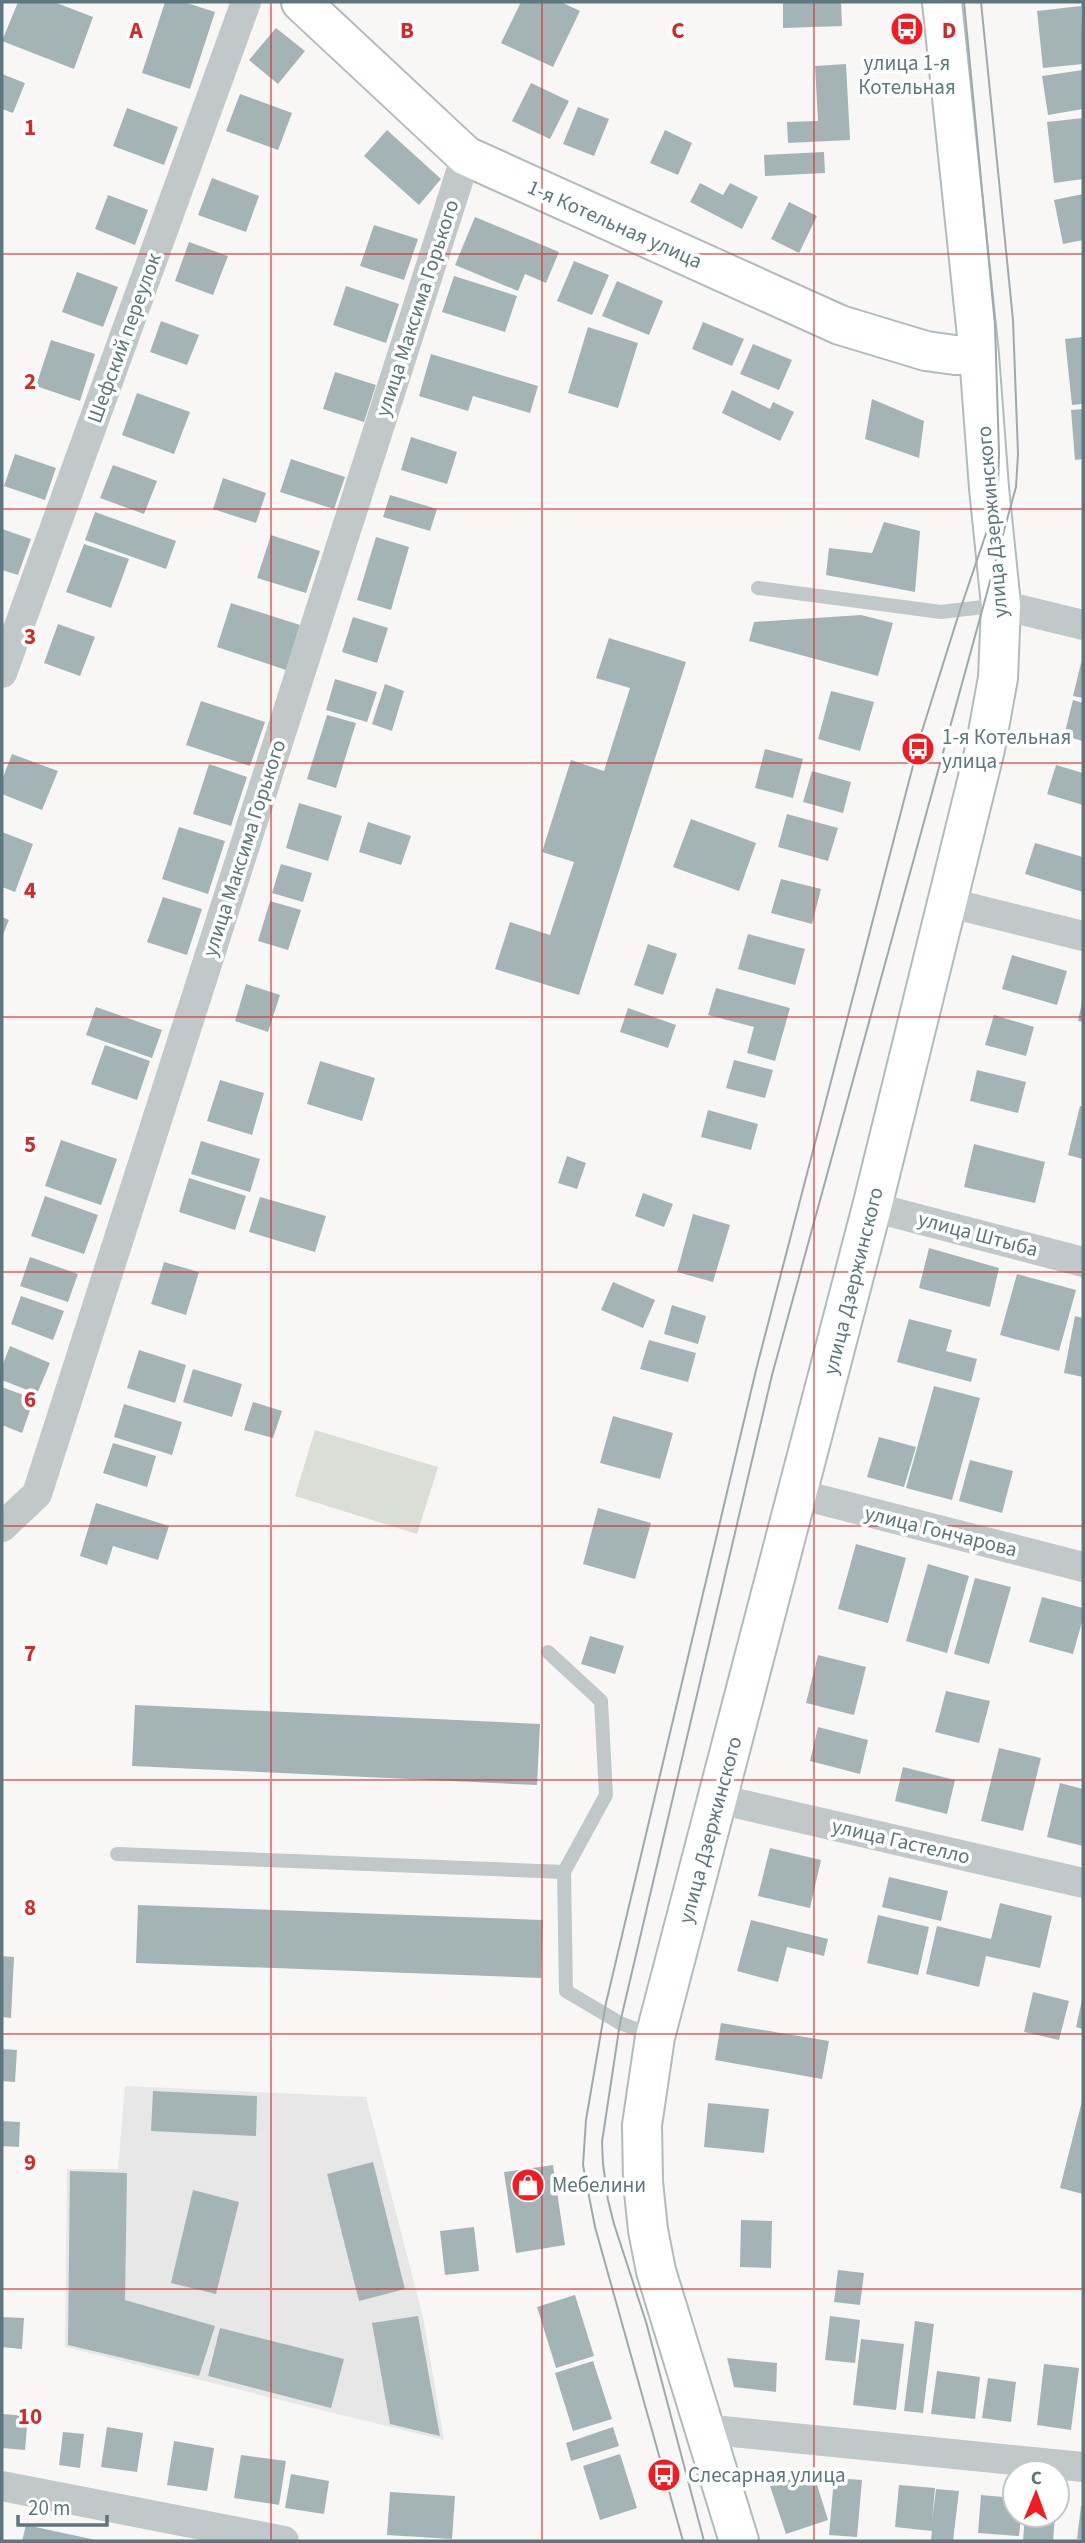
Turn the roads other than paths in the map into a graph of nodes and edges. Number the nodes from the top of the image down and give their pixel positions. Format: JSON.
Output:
{"nodes":[{"id":1,"x":246,"y":2,"type":"edge"},
{"id":2,"x":301,"y":2,"type":"edge"},
{"id":3,"x":942,"y":2,"type":"edge"},
{"id":4,"x":466,"y":156,"type":"junction"},
{"id":5,"x":979,"y":355,"type":"junction"},
{"id":6,"x":758,"y":588,"type":"dead end"},
{"id":7,"x":1002,"y":604,"type":"junction"},
{"id":8,"x":1083,"y":625,"type":"edge"},
{"id":9,"x":2,"y":673,"type":"edge"},
{"id":10,"x":946,"y":902,"type":"junction"},
{"id":11,"x":1083,"y":936,"type":"edge"},
{"id":12,"x":872,"y":1206,"type":"junction"},
{"id":13,"x":1083,"y":1262,"type":"edge"},
{"id":14,"x":798,"y":1494,"type":"junction"},
{"id":15,"x":2,"y":1527,"type":"edge"},
{"id":16,"x":1083,"y":1567,"type":"edge"},
{"id":17,"x":548,"y":1652,"type":"dead end"},
{"id":18,"x":718,"y":1799,"type":"junction"},
{"id":19,"x":117,"y":1854,"type":"dead end"},
{"id":20,"x":564,"y":1872,"type":"junction"},
{"id":21,"x":1083,"y":1883,"type":"edge"},
{"id":22,"x":655,"y":2037,"type":"junction"},
{"id":23,"x":703,"y":2429,"type":"junction"},
{"id":24,"x":1083,"y":2467,"type":"edge"},
{"id":25,"x":2,"y":2486,"type":"edge"},
{"id":26,"x":284,"y":2541,"type":"edge"},
{"id":27,"x":739,"y":2541,"type":"edge"}],
"edges":[{"from":1,"to":9,"type":"street","name":"Шефский переулок"},
{"from":2,"to":4,"type":"main road","name":"1-я Котельная улица"},
{"from":3,"to":5,"type":"main road","name":"улица Дзержинского"},
{"from":4,"to":5,"type":"main road","name":"1-я Котельная улица"},
{"from":4,"to":15,"type":"street","name":"улица Максима Горького"},
{"from":5,"to":7,"type":"main road","name":"улица Дзержинского"},
{"from":6,"to":7,"type":"lane"},
{"from":7,"to":8,"type":"street"},
{"from":7,"to":10,"type":"main road","name":"улица Дзержинского"},
{"from":10,"to":11,"type":"street"},
{"from":10,"to":12,"type":"main road","name":"улица Дзержинского"},
{"from":12,"to":13,"type":"street","name":"улица Штыба"},
{"from":12,"to":14,"type":"main road","name":"улица Дзержинского"},
{"from":14,"to":16,"type":"street","name":"улица Гончарова"},
{"from":14,"to":18,"type":"main road","name":"улица Дзержинского"},
{"from":17,"to":20,"type":"lane"},
{"from":18,"to":21,"type":"street","name":"улица Гастелло"},
{"from":18,"to":22,"type":"main road","name":"улица Дзержинского"},
{"from":19,"to":20,"type":"lane"},
{"from":20,"to":22,"type":"lane"},
{"from":22,"to":23,"type":"main road","name":"улица Дзержинского"},
{"from":23,"to":24,"type":"street"},
{"from":23,"to":27,"type":"main road","name":"улица Дзержинского"},
{"from":25,"to":26,"type":"street"}]}
